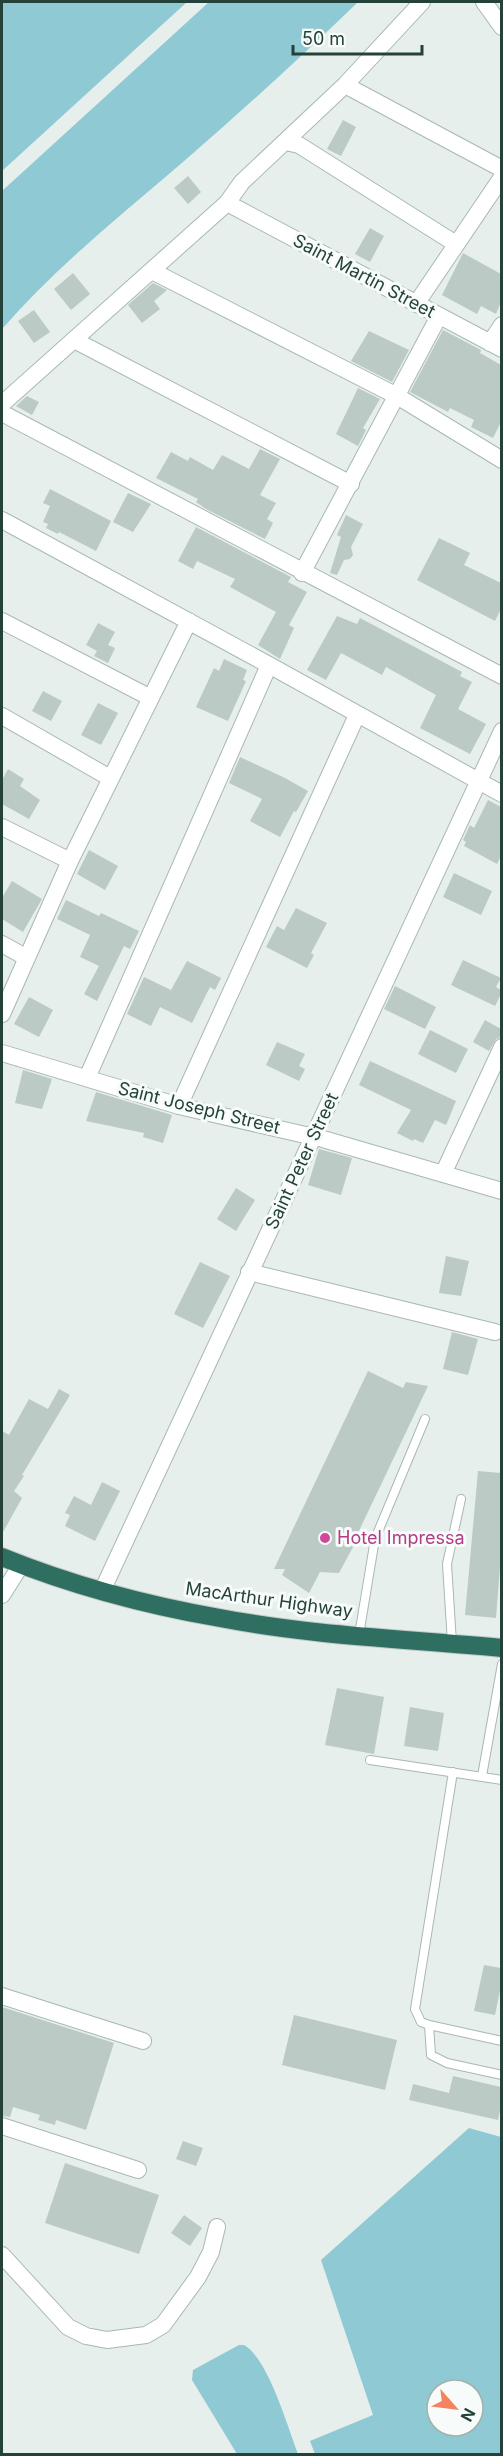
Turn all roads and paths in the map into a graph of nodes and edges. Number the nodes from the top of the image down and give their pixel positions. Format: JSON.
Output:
{"nodes":[{"id":1,"x":422,"y":2,"type":"edge"},
{"id":2,"x":484,"y":2,"type":"edge"},
{"id":3,"x":501,"y":27,"type":"edge"},
{"id":4,"x":345,"y":85,"type":"junction"},
{"id":5,"x":286,"y":142,"type":"junction"},
{"id":6,"x":501,"y":169,"type":"edge"},
{"id":7,"x":501,"y":177,"type":"edge"},
{"id":8,"x":227,"y":203,"type":"junction"},
{"id":9,"x":456,"y":244,"type":"junction"},
{"id":10,"x":152,"y":271,"type":"junction"},
{"id":11,"x":416,"y":304,"type":"junction"},
{"id":12,"x":439,"y":316,"type":"junction"},
{"id":13,"x":501,"y":325,"type":"edge"},
{"id":14,"x":74,"y":340,"type":"junction"},
{"id":15,"x":496,"y":346,"type":"edge"},
{"id":16,"x":397,"y":396,"type":"junction"},
{"id":17,"x":2,"y":404,"type":"edge"},
{"id":18,"x":2,"y":413,"type":"edge"},
{"id":19,"x":501,"y":460,"type":"edge"},
{"id":20,"x":351,"y":484,"type":"junction"},
{"id":21,"x":2,"y":520,"type":"edge"},
{"id":22,"x":302,"y":573,"type":"junction"},
{"id":23,"x":2,"y":621,"type":"edge"},
{"id":24,"x":189,"y":621,"type":"junction"},
{"id":25,"x":270,"y":665,"type":"junction"},
{"id":26,"x":501,"y":676,"type":"edge"},
{"id":27,"x":151,"y":698,"type":"junction"},
{"id":28,"x":357,"y":715,"type":"junction"},
{"id":29,"x":2,"y":716,"type":"edge"},
{"id":30,"x":501,"y":731,"type":"edge"},
{"id":31,"x":110,"y":778,"type":"junction"},
{"id":32,"x":479,"y":783,"type":"junction"},
{"id":33,"x":501,"y":794,"type":"edge"},
{"id":34,"x":2,"y":827,"type":"edge"},
{"id":35,"x":70,"y":861,"type":"junction"},
{"id":36,"x":2,"y":944,"type":"edge"},
{"id":37,"x":27,"y":958,"type":"junction"},
{"id":38,"x":2,"y":1014,"type":"edge"},
{"id":39,"x":501,"y":1047,"type":"edge"},
{"id":40,"x":2,"y":1053,"type":"edge"},
{"id":41,"x":87,"y":1078,"type":"junction"},
{"id":42,"x":179,"y":1106,"type":"junction"},
{"id":43,"x":313,"y":1137,"type":"junction"},
{"id":44,"x":443,"y":1174,"type":"junction"},
{"id":45,"x":501,"y":1191,"type":"edge"},
{"id":46,"x":249,"y":1272,"type":"junction"},
{"id":47,"x":495,"y":1332,"type":"dead end"},
{"id":48,"x":425,"y":1419,"type":"dead end"},
{"id":49,"x":461,"y":1499,"type":"dead end"},
{"id":50,"x":2,"y":1557,"type":"edge"},
{"id":51,"x":21,"y":1564,"type":"junction"},
{"id":52,"x":102,"y":1591,"type":"junction"},
{"id":53,"x":2,"y":1595,"type":"edge"},
{"id":54,"x":359,"y":1635,"type":"junction"},
{"id":55,"x":452,"y":1643,"type":"junction"},
{"id":56,"x":501,"y":1648,"type":"edge"},
{"id":57,"x":501,"y":1664,"type":"edge"},
{"id":58,"x":370,"y":1760,"type":"dead end"},
{"id":59,"x":453,"y":1772,"type":"junction"},
{"id":60,"x":482,"y":1776,"type":"junction"},
{"id":61,"x":501,"y":1780,"type":"edge"},
{"id":62,"x":2,"y":1996,"type":"edge"},
{"id":63,"x":429,"y":2025,"type":"junction"},
{"id":64,"x":143,"y":2041,"type":"dead end"},
{"id":65,"x":501,"y":2041,"type":"edge"},
{"id":66,"x":501,"y":2075,"type":"edge"},
{"id":67,"x":2,"y":2126,"type":"edge"},
{"id":68,"x":138,"y":2170,"type":"dead end"},
{"id":69,"x":217,"y":2227,"type":"dead end"},
{"id":70,"x":2,"y":2255,"type":"edge"}],
"edges":[{"from":1,"to":4,"type":"street"},
{"from":2,"to":3,"type":"street"},
{"from":4,"to":5,"type":"street"},
{"from":4,"to":6,"type":"street"},
{"from":5,"to":8,"type":"street"},
{"from":5,"to":9,"type":"street"},
{"from":7,"to":9,"type":"street"},
{"from":8,"to":10,"type":"street"},
{"from":8,"to":11,"type":"street","name":"Saint Martin Street"},
{"from":9,"to":11,"type":"street"},
{"from":10,"to":14,"type":"street"},
{"from":10,"to":16,"type":"street"},
{"from":11,"to":12,"type":"street","name":"Saint Martin Street"},
{"from":12,"to":15,"type":"street","name":"Saint Martin Street"},
{"from":12,"to":16,"type":"street"},
{"from":13,"to":15,"type":"street"},
{"from":14,"to":17,"type":"street"},
{"from":14,"to":20,"type":"street"},
{"from":16,"to":19,"type":"street"},
{"from":16,"to":20,"type":"street"},
{"from":18,"to":22,"type":"street"},
{"from":20,"to":22,"type":"street"},
{"from":21,"to":24,"type":"street"},
{"from":22,"to":26,"type":"street"},
{"from":23,"to":27,"type":"street"},
{"from":24,"to":25,"type":"street"},
{"from":24,"to":27,"type":"street"},
{"from":25,"to":28,"type":"street"},
{"from":25,"to":41,"type":"street"},
{"from":27,"to":31,"type":"street"},
{"from":28,"to":32,"type":"street"},
{"from":28,"to":42,"type":"street"},
{"from":29,"to":31,"type":"street"},
{"from":30,"to":32,"type":"street","name":"Saint Peter Street"},
{"from":31,"to":35,"type":"street"},
{"from":32,"to":33,"type":"street"},
{"from":32,"to":43,"type":"street","name":"Saint Peter Street"},
{"from":34,"to":35,"type":"street"},
{"from":35,"to":37,"type":"street"},
{"from":36,"to":37,"type":"street"},
{"from":37,"to":38,"type":"street"},
{"from":39,"to":44,"type":"street"},
{"from":40,"to":41,"type":"street","name":"Saint Joseph Street"},
{"from":41,"to":42,"type":"street","name":"Saint Joseph Street"},
{"from":42,"to":43,"type":"street","name":"Saint Joseph Street"},
{"from":43,"to":44,"type":"street","name":"Saint Joseph Street"},
{"from":43,"to":46,"type":"street","name":"Saint Peter Street"},
{"from":44,"to":45,"type":"street","name":"Saint Joseph Street"},
{"from":46,"to":47,"type":"street"},
{"from":46,"to":52,"type":"street","name":"Saint Peter Street"},
{"from":48,"to":54,"type":"lane"},
{"from":49,"to":55,"type":"lane"},
{"from":50,"to":51,"type":"highway","name":"MacArthur Highway"},
{"from":51,"to":52,"type":"highway","name":"MacArthur Highway"},
{"from":51,"to":53,"type":"street"},
{"from":52,"to":54,"type":"highway","name":"MacArthur Highway"},
{"from":54,"to":55,"type":"highway","name":"MacArthur Highway"},
{"from":55,"to":56,"type":"highway","name":"MacArthur Highway"},
{"from":57,"to":60,"type":"lane"},
{"from":58,"to":59,"type":"lane"},
{"from":59,"to":60,"type":"lane"},
{"from":59,"to":63,"type":"lane"},
{"from":60,"to":61,"type":"lane"},
{"from":62,"to":64,"type":"street"},
{"from":63,"to":65,"type":"lane"},
{"from":63,"to":66,"type":"lane"},
{"from":67,"to":68,"type":"street"},
{"from":69,"to":70,"type":"street"}]}
